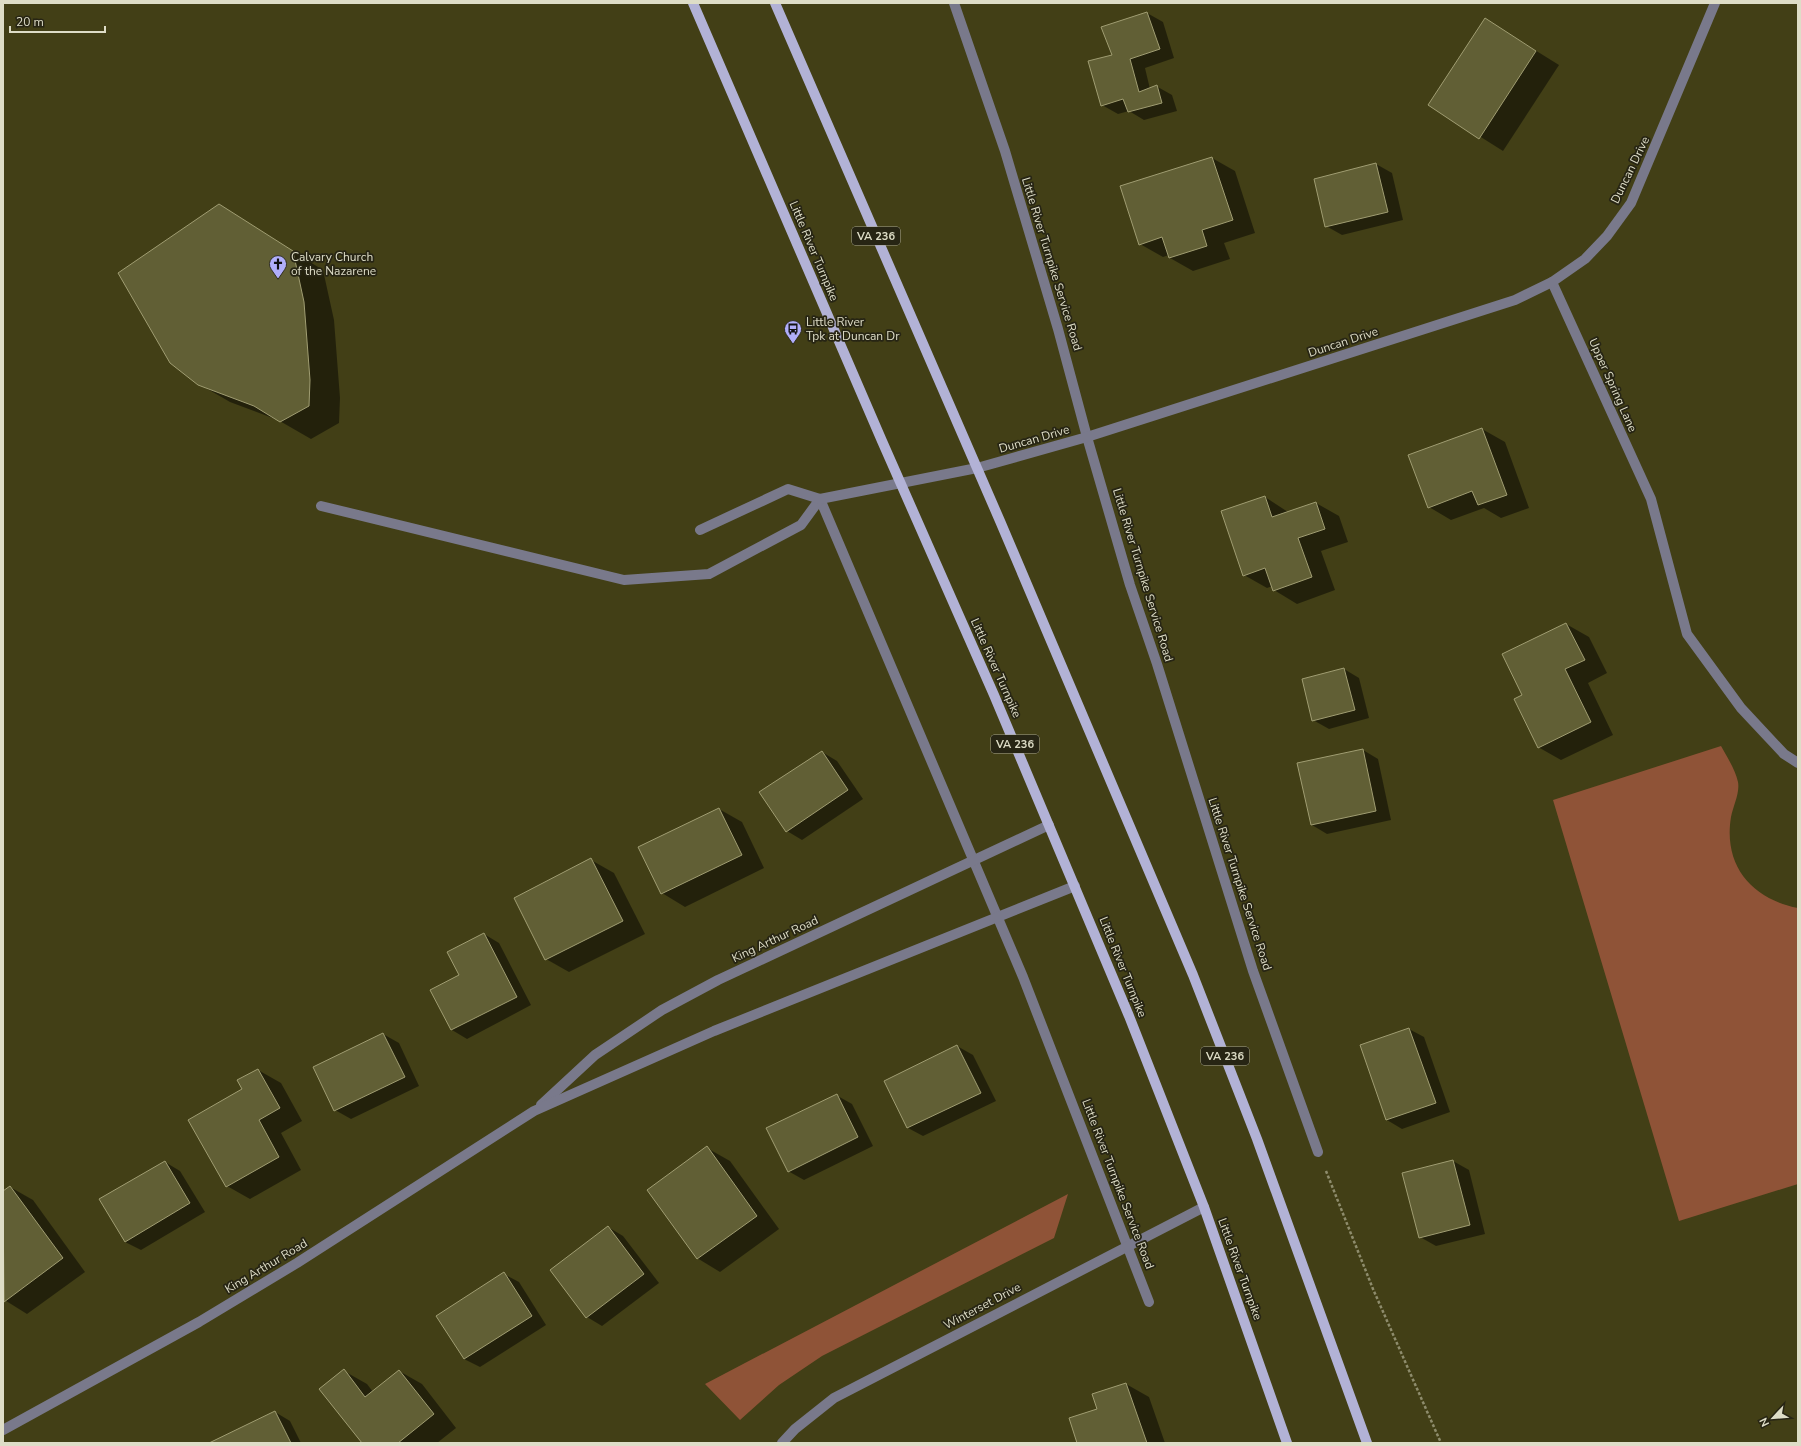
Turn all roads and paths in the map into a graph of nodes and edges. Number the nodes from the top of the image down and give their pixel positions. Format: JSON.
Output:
{"nodes":[{"id":1,"x":692,"y":3,"type":"edge"},
{"id":2,"x":775,"y":3,"type":"edge"},
{"id":3,"x":954,"y":3,"type":"edge"},
{"id":4,"x":1715,"y":3,"type":"edge"},
{"id":5,"x":1552,"y":282,"type":"junction"},
{"id":6,"x":1087,"y":437,"type":"junction"},
{"id":7,"x":977,"y":468,"type":"junction"},
{"id":8,"x":901,"y":484,"type":"junction"},
{"id":9,"x":820,"y":499,"type":"junction"},
{"id":10,"x":321,"y":506,"type":"dead end"},
{"id":11,"x":700,"y":530,"type":"dead end"},
{"id":12,"x":1798,"y":763,"type":"edge"},
{"id":13,"x":1050,"y":825,"type":"junction"},
{"id":14,"x":974,"y":860,"type":"junction"},
{"id":15,"x":1075,"y":886,"type":"junction"},
{"id":16,"x":998,"y":917,"type":"junction"},
{"id":17,"x":534,"y":1112,"type":"junction"},
{"id":18,"x":1318,"y":1152,"type":"joint"},
{"id":19,"x":1204,"y":1207,"type":"junction"},
{"id":20,"x":1128,"y":1245,"type":"junction"},
{"id":21,"x":1149,"y":1302,"type":"dead end"},
{"id":22,"x":3,"y":1430,"type":"edge"},
{"id":23,"x":782,"y":1443,"type":"edge"},
{"id":24,"x":1287,"y":1443,"type":"edge"},
{"id":25,"x":1367,"y":1443,"type":"edge"},
{"id":26,"x":1441,"y":1443,"type":"edge"}],
"edges":[{"from":1,"to":8,"type":"main road","name":"Little River Turnpike","number":"VA 236"},
{"from":2,"to":7,"type":"main road","number":"VA 236"},
{"from":3,"to":6,"type":"street","name":"Little River Turnpike Service Road"},
{"from":4,"to":5,"type":"street","name":"Duncan Drive"},
{"from":5,"to":6,"type":"street","name":"Duncan Drive"},
{"from":5,"to":12,"type":"street","name":"Upper Spring Lane"},
{"from":6,"to":7,"type":"street","name":"Duncan Drive"},
{"from":6,"to":18,"type":"street","name":"Little River Turnpike Service Road"},
{"from":7,"to":8,"type":"street","name":"Duncan Drive"},
{"from":7,"to":25,"type":"main road","number":"VA 236"},
{"from":8,"to":9,"type":"street","name":"Duncan Drive"},
{"from":8,"to":13,"type":"main road","name":"Little River Turnpike","number":"VA 236"},
{"from":9,"to":10,"type":"street"},
{"from":9,"to":11,"type":"street"},
{"from":9,"to":14,"type":"street","name":"Little River Turnpike Service Road"},
{"from":13,"to":14,"type":"street","name":"King Arthur Road"},
{"from":13,"to":15,"type":"main road","name":"Little River Turnpike","number":"VA 236"},
{"from":14,"to":16,"type":"street","name":"Little River Turnpike Service Road"},
{"from":14,"to":17,"type":"street","name":"King Arthur Road"},
{"from":15,"to":16,"type":"street","name":"King Arthur Road"},
{"from":15,"to":19,"type":"main road","name":"Little River Turnpike","number":"VA 236"},
{"from":16,"to":17,"type":"street","name":"King Arthur Road"},
{"from":16,"to":20,"type":"street","name":"Little River Turnpike Service Road"},
{"from":17,"to":22,"type":"street","name":"King Arthur Road"},
{"from":18,"to":26,"type":"path"},
{"from":19,"to":20,"type":"street","name":"Winterset Drive"},
{"from":19,"to":24,"type":"main road","name":"Little River Turnpike","number":"VA 236"},
{"from":20,"to":21,"type":"street","name":"Little River Turnpike Service Road"},
{"from":20,"to":23,"type":"street","name":"Winterset Drive"}]}
